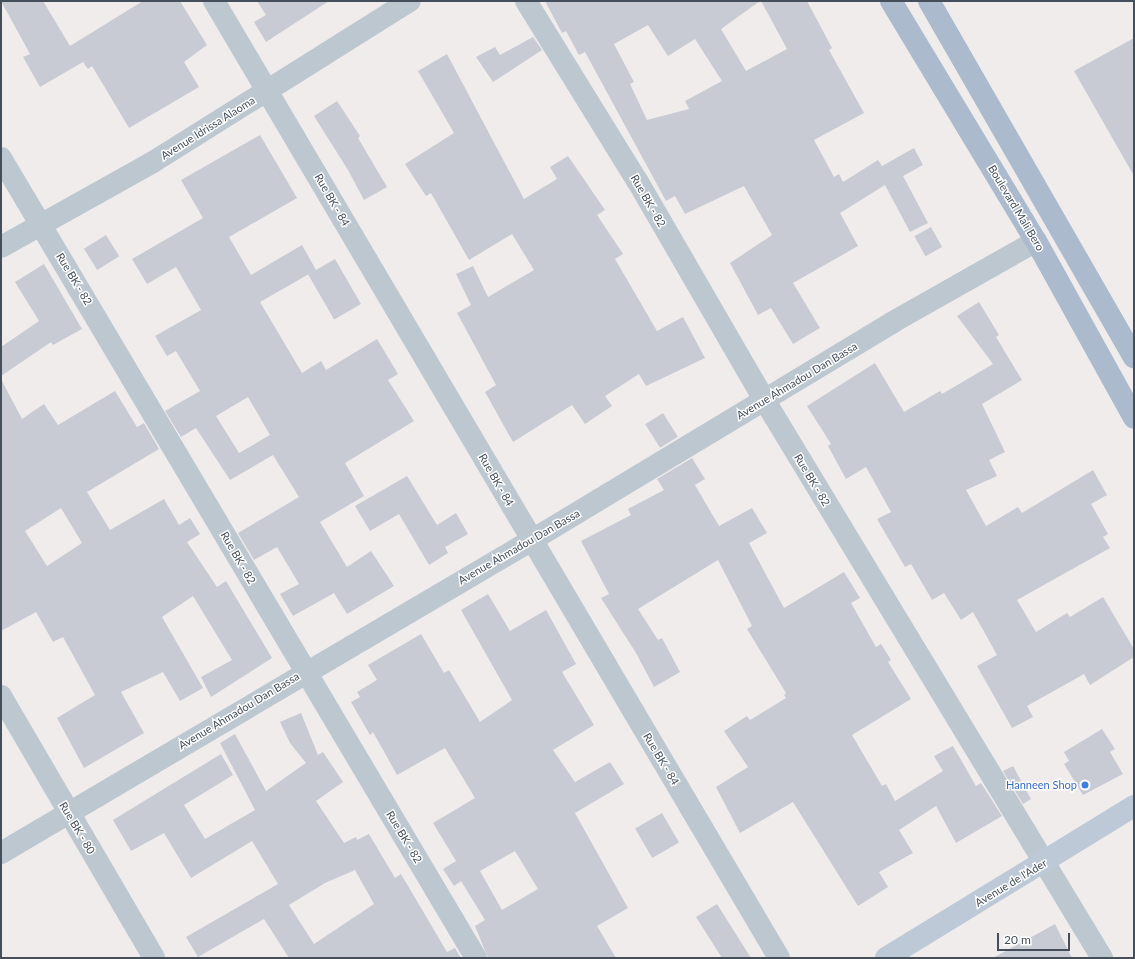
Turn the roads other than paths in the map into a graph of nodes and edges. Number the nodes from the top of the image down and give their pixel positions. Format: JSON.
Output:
{"nodes":[{"id":1,"x":214,"y":1,"type":"edge"},
{"id":2,"x":410,"y":1,"type":"edge"},
{"id":3,"x":526,"y":1,"type":"edge"},
{"id":4,"x":892,"y":1,"type":"edge"},
{"id":5,"x":929,"y":1,"type":"edge"},
{"id":6,"x":268,"y":91,"type":"junction"},
{"id":7,"x":1,"y":158,"type":"edge"},
{"id":8,"x":42,"y":223,"type":"junction"},
{"id":9,"x":1036,"y":241,"type":"junction"},
{"id":10,"x":1,"y":247,"type":"edge"},
{"id":11,"x":1134,"y":357,"type":"edge"},
{"id":12,"x":765,"y":401,"type":"junction"},
{"id":13,"x":1134,"y":418,"type":"edge"},
{"id":14,"x":532,"y":540,"type":"junction"},
{"id":15,"x":305,"y":672,"type":"junction"},
{"id":16,"x":1,"y":696,"type":"edge"},
{"id":17,"x":1134,"y":806,"type":"edge"},
{"id":18,"x":68,"y":812,"type":"junction"},
{"id":19,"x":1,"y":853,"type":"edge"},
{"id":20,"x":1045,"y":862,"type":"junction"},
{"id":21,"x":154,"y":958,"type":"edge"},
{"id":22,"x":476,"y":958,"type":"edge"},
{"id":23,"x":779,"y":958,"type":"edge"},
{"id":24,"x":886,"y":958,"type":"edge"},
{"id":25,"x":1102,"y":958,"type":"edge"}],
"edges":[{"from":1,"to":6,"type":"street","name":"Rue BK - 84"},
{"from":2,"to":6,"type":"street","name":"Avenue Idrissa Alaoma"},
{"from":3,"to":12,"type":"street","name":"Rue BK - 82"},
{"from":4,"to":9,"type":"main road","name":"Boulevard Mali Bero"},
{"from":5,"to":11,"type":"main road"},
{"from":6,"to":8,"type":"street","name":"Avenue Idrissa Alaoma"},
{"from":6,"to":14,"type":"street","name":"Rue BK - 84"},
{"from":7,"to":8,"type":"street","name":"Rue BK - 82"},
{"from":8,"to":10,"type":"street","name":"Avenue Idrissa Alaoma"},
{"from":8,"to":15,"type":"street","name":"Rue BK - 82"},
{"from":9,"to":12,"type":"street","name":"Avenue Ahmadou Dan Bassa"},
{"from":9,"to":13,"type":"main road","name":"Boulevard Mali Bero"},
{"from":12,"to":14,"type":"street","name":"Avenue Ahmadou Dan Bassa"},
{"from":12,"to":20,"type":"street","name":"Rue BK - 82"},
{"from":14,"to":15,"type":"street","name":"Avenue Ahmadou Dan Bassa"},
{"from":14,"to":23,"type":"street","name":"Rue BK - 84"},
{"from":15,"to":18,"type":"street","name":"Avenue Ahmadou Dan Bassa"},
{"from":15,"to":22,"type":"street","name":"Rue BK - 82"},
{"from":16,"to":18,"type":"street","name":"Rue BK - 80"},
{"from":17,"to":20,"type":"main road","name":"Avenue de l'Ader"},
{"from":18,"to":19,"type":"street","name":"Avenue Ahmadou Dan Bassa"},
{"from":18,"to":21,"type":"street","name":"Rue BK - 80"},
{"from":20,"to":24,"type":"main road","name":"Avenue de l'Ader"},
{"from":20,"to":25,"type":"street","name":"Rue BK - 82"}]}
